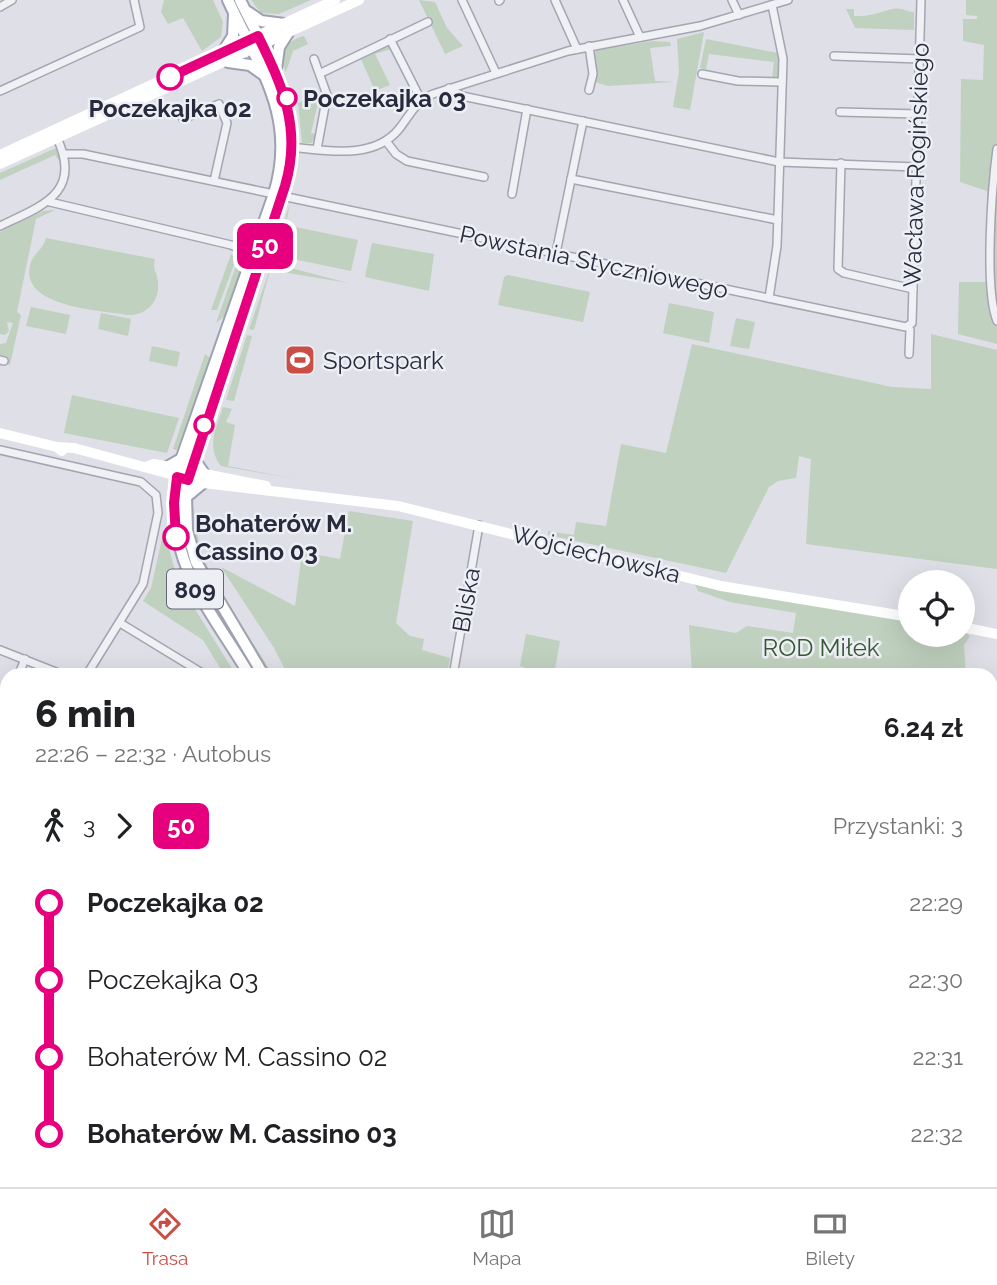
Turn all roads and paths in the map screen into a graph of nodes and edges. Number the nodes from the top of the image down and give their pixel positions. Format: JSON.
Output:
{"nodes":[{"id":1,"x":12,"y":0,"type":"edge"},
{"id":2,"x":134,"y":0,"type":"edge"},
{"id":3,"x":228,"y":0,"type":"edge"},
{"id":4,"x":335,"y":0,"type":"edge"},
{"id":5,"x":359,"y":0,"type":"edge"},
{"id":6,"x":462,"y":0,"type":"edge"},
{"id":7,"x":555,"y":0,"type":"edge"},
{"id":8,"x":623,"y":0,"type":"edge"},
{"id":9,"x":732,"y":0,"type":"edge"},
{"id":10,"x":788,"y":0,"type":"edge"},
{"id":11,"x":921,"y":0,"type":"edge"},
{"id":12,"x":772,"y":5,"type":"junction"},
{"id":13,"x":0,"y":7,"type":"edge"},
{"id":14,"x":239,"y":7,"type":"edge"},
{"id":15,"x":739,"y":15,"type":"junction"},
{"id":16,"x":428,"y":22,"type":"dead end"},
{"id":17,"x":286,"y":28,"type":"junction"},
{"id":18,"x":640,"y":37,"type":"junction"},
{"id":19,"x":390,"y":39,"type":"junction"},
{"id":20,"x":256,"y":43,"type":"junction"},
{"id":21,"x":589,"y":46,"type":"junction"},
{"id":22,"x":577,"y":48,"type":"junction"},
{"id":23,"x":834,"y":56,"type":"dead end"},
{"id":24,"x":225,"y":57,"type":"junction"},
{"id":25,"x":314,"y":60,"type":"dead end"},
{"id":26,"x":920,"y":60,"type":"junction"},
{"id":27,"x":321,"y":73,"type":"junction"},
{"id":28,"x":496,"y":73,"type":"junction"},
{"id":29,"x":270,"y":74,"type":"junction"},
{"id":30,"x":702,"y":74,"type":"dead end"},
{"id":31,"x":782,"y":82,"type":"junction"},
{"id":32,"x":449,"y":88,"type":"junction"},
{"id":33,"x":589,"y":90,"type":"dead end"},
{"id":34,"x":0,"y":91,"type":"edge"},
{"id":35,"x":421,"y":100,"type":"junction"},
{"id":36,"x":527,"y":109,"type":"junction"},
{"id":37,"x":840,"y":112,"type":"dead end"},
{"id":38,"x":918,"y":114,"type":"junction"},
{"id":39,"x":183,"y":119,"type":"dead end"},
{"id":40,"x":583,"y":121,"type":"junction"},
{"id":41,"x":57,"y":138,"type":"junction"},
{"id":42,"x":386,"y":141,"type":"junction"},
{"id":43,"x":288,"y":147,"type":"junction"},
{"id":44,"x":317,"y":149,"type":"junction"},
{"id":45,"x":997,"y":149,"type":"edge"},
{"id":46,"x":65,"y":154,"type":"junction"},
{"id":47,"x":0,"y":155,"type":"edge"},
{"id":48,"x":779,"y":162,"type":"junction"},
{"id":49,"x":841,"y":163,"type":"junction"},
{"id":50,"x":0,"y":164,"type":"edge"},
{"id":51,"x":917,"y":166,"type":"junction"},
{"id":52,"x":484,"y":177,"type":"dead end"},
{"id":53,"x":571,"y":179,"type":"junction"},
{"id":54,"x":214,"y":181,"type":"junction"},
{"id":55,"x":512,"y":194,"type":"dead end"},
{"id":56,"x":278,"y":195,"type":"junction"},
{"id":57,"x":50,"y":202,"type":"junction"},
{"id":58,"x":778,"y":220,"type":"junction"},
{"id":59,"x":0,"y":226,"type":"edge"},
{"id":60,"x":556,"y":253,"type":"junction"},
{"id":61,"x":253,"y":254,"type":"junction"},
{"id":62,"x":913,"y":289,"type":"junction"},
{"id":63,"x":769,"y":298,"type":"junction"},
{"id":64,"x":997,"y":321,"type":"edge"},
{"id":65,"x":908,"y":329,"type":"junction"},
{"id":66,"x":909,"y":354,"type":"dead end"},
{"id":67,"x":0,"y":433,"type":"edge"},
{"id":68,"x":0,"y":450,"type":"edge"},
{"id":69,"x":193,"y":458,"type":"junction"},
{"id":70,"x":180,"y":471,"type":"junction"},
{"id":71,"x":204,"y":479,"type":"junction"},
{"id":72,"x":186,"y":496,"type":"junction"},
{"id":73,"x":479,"y":524,"type":"junction"},
{"id":74,"x":898,"y":615,"type":"edge"},
{"id":75,"x":120,"y":623,"type":"junction"},
{"id":76,"x":975,"y":630,"type":"edge"},
{"id":77,"x":997,"y":634,"type":"edge"},
{"id":78,"x":0,"y":650,"type":"edge"},
{"id":79,"x":25,"y":659,"type":"junction"},
{"id":80,"x":21,"y":668,"type":"edge"},
{"id":81,"x":47,"y":668,"type":"edge"},
{"id":82,"x":91,"y":668,"type":"edge"},
{"id":83,"x":194,"y":668,"type":"edge"},
{"id":84,"x":245,"y":668,"type":"edge"},
{"id":85,"x":259,"y":668,"type":"edge"},
{"id":86,"x":454,"y":668,"type":"edge"}],
"edges":[{"from":1,"to":13,"type":"street"},
{"from":2,"to":34,"type":"street"},
{"from":3,"to":14,"type":"main road"},
{"from":4,"to":17,"type":"street"},
{"from":5,"to":17,"type":"street"},
{"from":6,"to":28,"type":"street"},
{"from":7,"to":22,"type":"street"},
{"from":8,"to":18,"type":"street"},
{"from":9,"to":15,"type":"street"},
{"from":10,"to":12,"type":"street"},
{"from":11,"to":26,"type":"street","name":"Wacława Rogińskiego"},
{"from":12,"to":15,"type":"street"},
{"from":12,"to":31,"type":"street"},
{"from":14,"to":17,"type":"main road"},
{"from":14,"to":20,"type":"main road"},
{"from":14,"to":24,"type":"main road"},
{"from":15,"to":18,"type":"street"},
{"from":16,"to":19,"type":"street"},
{"from":17,"to":20,"type":"street"},
{"from":17,"to":29,"type":"main road"},
{"from":18,"to":21,"type":"street"},
{"from":19,"to":27,"type":"street"},
{"from":19,"to":35,"type":"street"},
{"from":20,"to":24,"type":"street"},
{"from":20,"to":29,"type":"main road"},
{"from":21,"to":22,"type":"street"},
{"from":21,"to":33,"type":"street"},
{"from":22,"to":28,"type":"street"},
{"from":23,"to":26,"type":"street"},
{"from":24,"to":29,"type":"main road"},
{"from":24,"to":41,"type":"street"},
{"from":24,"to":47,"type":"street"},
{"from":25,"to":27,"type":"street"},
{"from":26,"to":38,"type":"street","name":"Wacława Rogińskiego"},
{"from":27,"to":44,"type":"street"},
{"from":28,"to":32,"type":"street"},
{"from":29,"to":43,"type":"main road","number":"809"},
{"from":30,"to":31,"type":"street"},
{"from":31,"to":48,"type":"street"},
{"from":32,"to":35,"type":"street"},
{"from":32,"to":36,"type":"street"},
{"from":35,"to":42,"type":"street"},
{"from":36,"to":40,"type":"street"},
{"from":36,"to":55,"type":"street"},
{"from":37,"to":38,"type":"street"},
{"from":38,"to":51,"type":"street","name":"Wacława Rogińskiego"},
{"from":39,"to":54,"type":"street"},
{"from":40,"to":48,"type":"street"},
{"from":40,"to":53,"type":"street"},
{"from":41,"to":46,"type":"street"},
{"from":41,"to":50,"type":"street"},
{"from":42,"to":44,"type":"street"},
{"from":42,"to":52,"type":"street"},
{"from":43,"to":44,"type":"street"},
{"from":43,"to":56,"type":"main road","number":"809"},
{"from":45,"to":64,"type":"street"},
{"from":46,"to":54,"type":"street","name":"Powstania Styczniowego"},
{"from":46,"to":57,"type":"street"},
{"from":48,"to":49,"type":"street"},
{"from":48,"to":58,"type":"street"},
{"from":49,"to":51,"type":"street"},
{"from":49,"to":62,"type":"street"},
{"from":51,"to":62,"type":"street","name":"Wacława Rogińskiego"},
{"from":53,"to":58,"type":"street"},
{"from":53,"to":60,"type":"street"},
{"from":54,"to":56,"type":"street","name":"Powstania Styczniowego"},
{"from":56,"to":60,"type":"street","name":"Powstania Styczniowego"},
{"from":56,"to":61,"type":"main road","number":"809"},
{"from":56,"to":69,"type":"main road","number":"809"},
{"from":57,"to":59,"type":"street"},
{"from":57,"to":61,"type":"street"},
{"from":58,"to":63,"type":"street"},
{"from":60,"to":63,"type":"street","name":"Powstania Styczniowego"},
{"from":61,"to":70,"type":"main road","number":"809"},
{"from":62,"to":65,"type":"street","name":"Wacława Rogińskiego"},
{"from":63,"to":65,"type":"street","name":"Powstania Styczniowego"},
{"from":65,"to":66,"type":"street","name":"Wacława Rogińskiego"},
{"from":67,"to":70,"type":"street","name":"Wojciechowska"},
{"from":68,"to":75,"type":"street"},
{"from":69,"to":70,"type":"main road","number":"809"},
{"from":69,"to":71,"type":"main road"},
{"from":70,"to":71,"type":"street","name":"Wojciechowska"},
{"from":70,"to":72,"type":"main road","number":"809"},
{"from":70,"to":84,"type":"main road","number":"809"},
{"from":71,"to":72,"type":"main road"},
{"from":71,"to":73,"type":"street","name":"Wojciechowska"},
{"from":72,"to":85,"type":"main road","number":"809"},
{"from":73,"to":74,"type":"street","name":"Wojciechowska"},
{"from":73,"to":86,"type":"street","name":"Bliska"},
{"from":75,"to":82,"type":"street"},
{"from":75,"to":83,"type":"street"},
{"from":76,"to":77,"type":"street"},
{"from":78,"to":79,"type":"street"},
{"from":79,"to":80,"type":"street"},
{"from":79,"to":81,"type":"street"}]}
